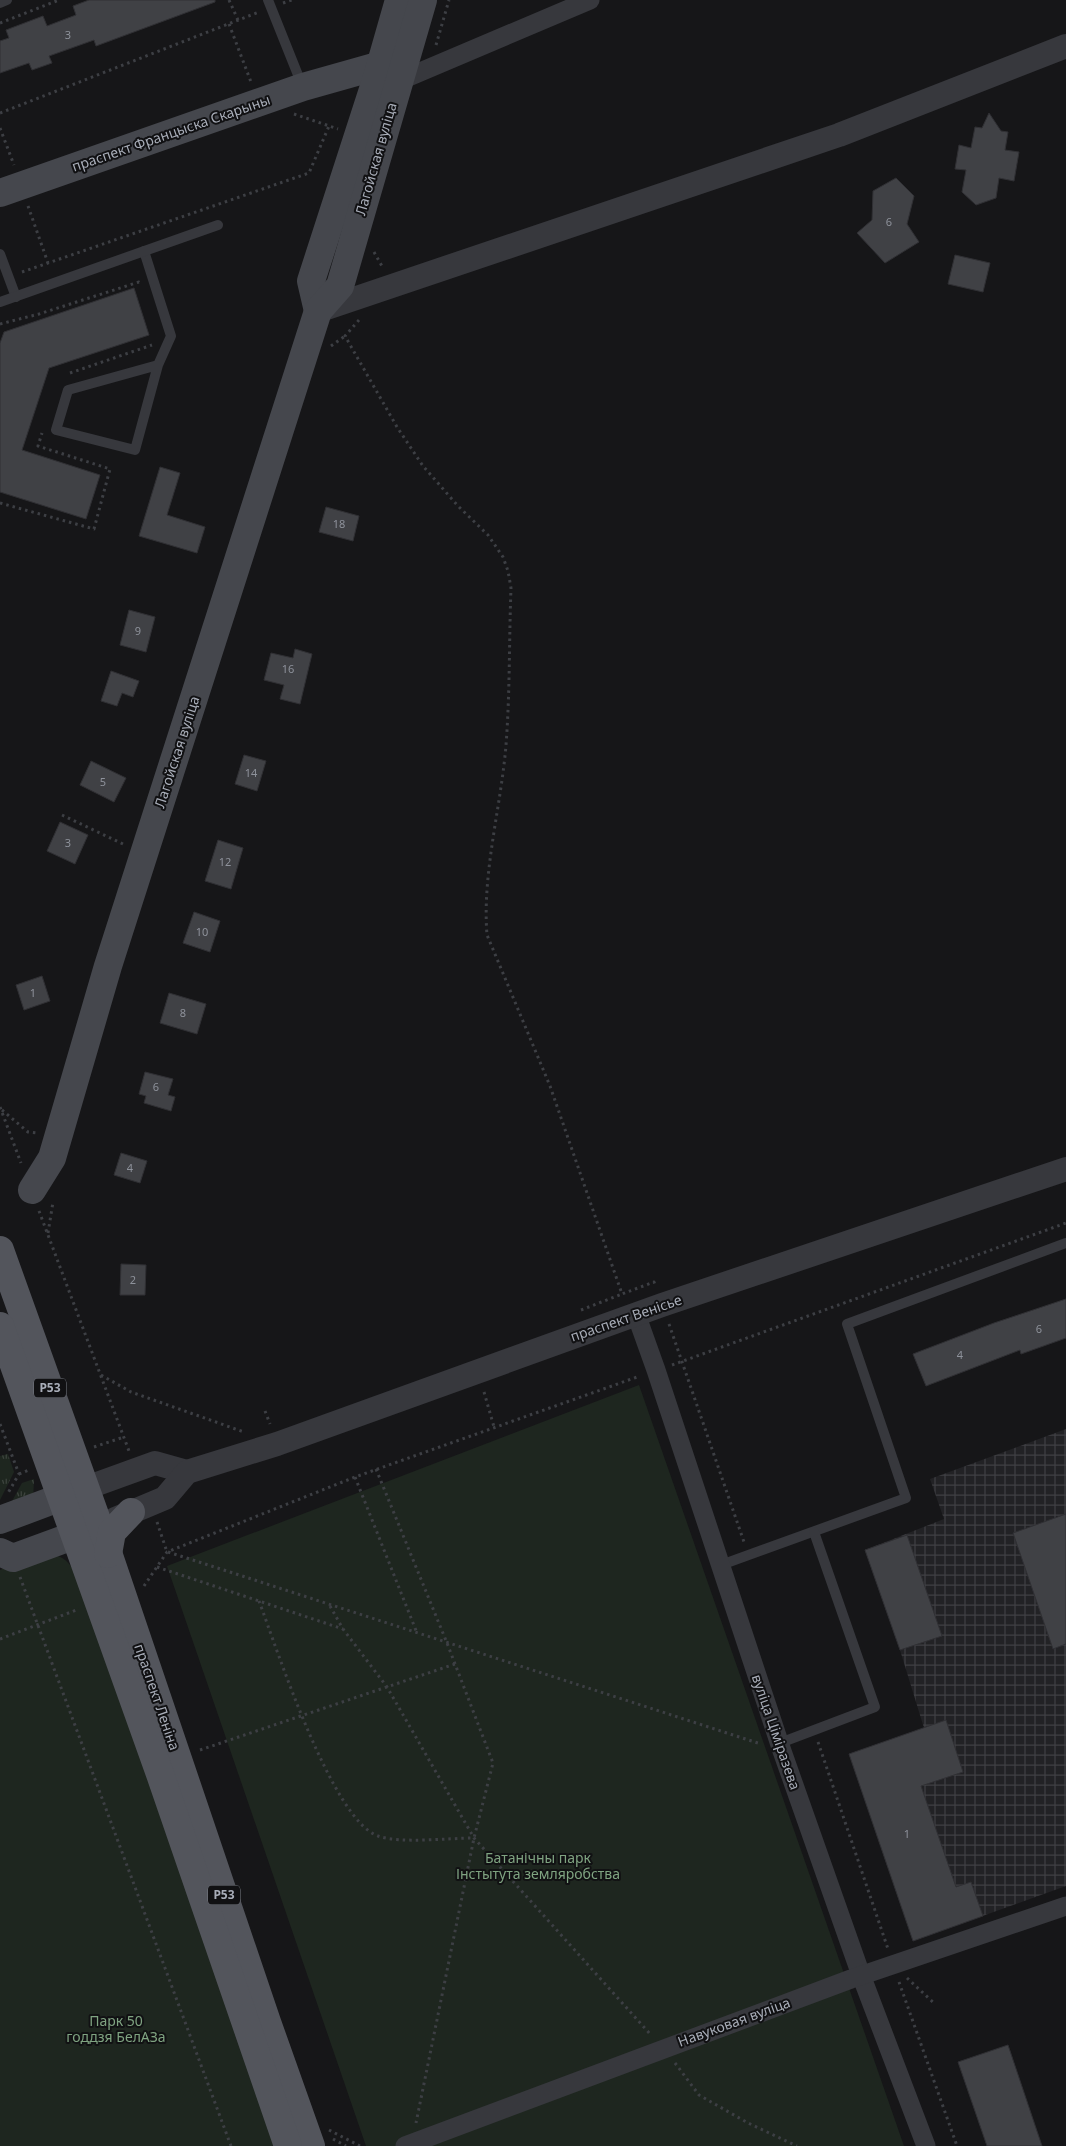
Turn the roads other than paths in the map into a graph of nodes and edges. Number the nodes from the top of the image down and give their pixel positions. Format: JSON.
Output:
{"nodes":[{"id":1,"x":7,"y":0,"type":"edge"},
{"id":2,"x":399,"y":0,"type":"edge"},
{"id":3,"x":423,"y":0,"type":"edge"},
{"id":4,"x":559,"y":0,"type":"edge"},
{"id":5,"x":590,"y":0,"type":"edge"},
{"id":6,"x":0,"y":3,"type":"edge"},
{"id":7,"x":270,"y":4,"type":"edge"},
{"id":8,"x":1066,"y":46,"type":"edge"},
{"id":9,"x":390,"y":72,"type":"junction"},
{"id":10,"x":303,"y":87,"type":"junction"},
{"id":11,"x":0,"y":193,"type":"edge"},
{"id":12,"x":218,"y":226,"type":"dead end"},
{"id":13,"x":144,"y":251,"type":"junction"},
{"id":14,"x":0,"y":254,"type":"edge"},
{"id":15,"x":16,"y":297,"type":"junction"},
{"id":16,"x":0,"y":302,"type":"edge"},
{"id":17,"x":318,"y":311,"type":"junction"},
{"id":18,"x":158,"y":365,"type":"junction"},
{"id":19,"x":1066,"y":1169,"type":"edge"},
{"id":20,"x":32,"y":1190,"type":"road end"},
{"id":21,"x":1066,"y":1243,"type":"edge"},
{"id":22,"x":0,"y":1250,"type":"edge"},
{"id":23,"x":636,"y":1314,"type":"junction"},
{"id":24,"x":0,"y":1326,"type":"edge"},
{"id":25,"x":187,"y":1472,"type":"junction"},
{"id":26,"x":74,"y":1492,"type":"junction"},
{"id":27,"x":141,"y":1508,"type":"junction"},
{"id":28,"x":2,"y":1510,"type":"edge"},
{"id":29,"x":87,"y":1530,"type":"junction"},
{"id":30,"x":814,"y":1532,"type":"junction"},
{"id":31,"x":108,"y":1554,"type":"junction"},
{"id":32,"x":7,"y":1555,"type":"edge"},
{"id":33,"x":721,"y":1565,"type":"junction"},
{"id":34,"x":781,"y":1747,"type":"junction"},
{"id":35,"x":1066,"y":1906,"type":"edge"},
{"id":36,"x":861,"y":1975,"type":"junction"},
{"id":37,"x":302,"y":2140,"type":"edge"},
{"id":38,"x":409,"y":2145,"type":"edge"},
{"id":39,"x":326,"y":2146,"type":"edge"},
{"id":40,"x":926,"y":2146,"type":"edge"}],
"edges":[{"from":1,"to":6,"type":"lane"},
{"from":2,"to":9,"type":"main road","name":"Лагойская вуліца"},
{"from":3,"to":9,"type":"main road","name":"Лагойская вуліца"},
{"from":4,"to":9,"type":"street"},
{"from":5,"to":9,"type":"street"},
{"from":7,"to":10,"type":"lane"},
{"from":8,"to":17,"type":"street"},
{"from":9,"to":10,"type":"main road","name":"праспект Францыска Скарыны"},
{"from":9,"to":17,"type":"main road","name":"Лагойская вуліца"},
{"from":10,"to":11,"type":"main road","name":"праспект Францыска Скарыны"},
{"from":12,"to":13,"type":"lane"},
{"from":13,"to":15,"type":"lane"},
{"from":13,"to":18,"type":"lane"},
{"from":14,"to":15,"type":"lane"},
{"from":15,"to":16,"type":"lane"},
{"from":17,"to":20,"type":"main road","name":"Лагойская вуліца"},
{"from":18,"to":18,"type":"lane"},
{"from":19,"to":23,"type":"street","name":"праспект Венісье"},
{"from":21,"to":30,"type":"lane"},
{"from":22,"to":26,"type":"main road","name":"праспект Леніна","number":"Р53"},
{"from":23,"to":25,"type":"street","name":"праспект Венісье"},
{"from":23,"to":33,"type":"street","name":"вуліца Ціміразева"},
{"from":24,"to":26,"type":"main road","name":"праспект Леніна","number":"Р53"},
{"from":25,"to":26,"type":"street"},
{"from":25,"to":27,"type":"street"},
{"from":26,"to":28,"type":"main road"},
{"from":26,"to":29,"type":"main road","name":"праспект Леніна","number":"Р53"},
{"from":27,"to":29,"type":"street"},
{"from":27,"to":31,"type":"main road"},
{"from":29,"to":31,"type":"main road","name":"праспект Леніна","number":"Р53"},
{"from":29,"to":32,"type":"main road"},
{"from":29,"to":37,"type":"main road","name":"праспект Леніна","number":"Р53"},
{"from":30,"to":33,"type":"lane"},
{"from":30,"to":34,"type":"lane"},
{"from":31,"to":37,"type":"main road","name":"праспект Леніна","number":"Р53"},
{"from":33,"to":34,"type":"street","name":"вуліца Ціміразева"},
{"from":34,"to":36,"type":"street","name":"вуліца Ціміразева"},
{"from":35,"to":36,"type":"street","name":"Навуковая вуліца"},
{"from":36,"to":38,"type":"street","name":"Навуковая вуліца"},
{"from":36,"to":40,"type":"street","name":"вуліца Ціміразева"},
{"from":37,"to":39,"type":"street"}]}
